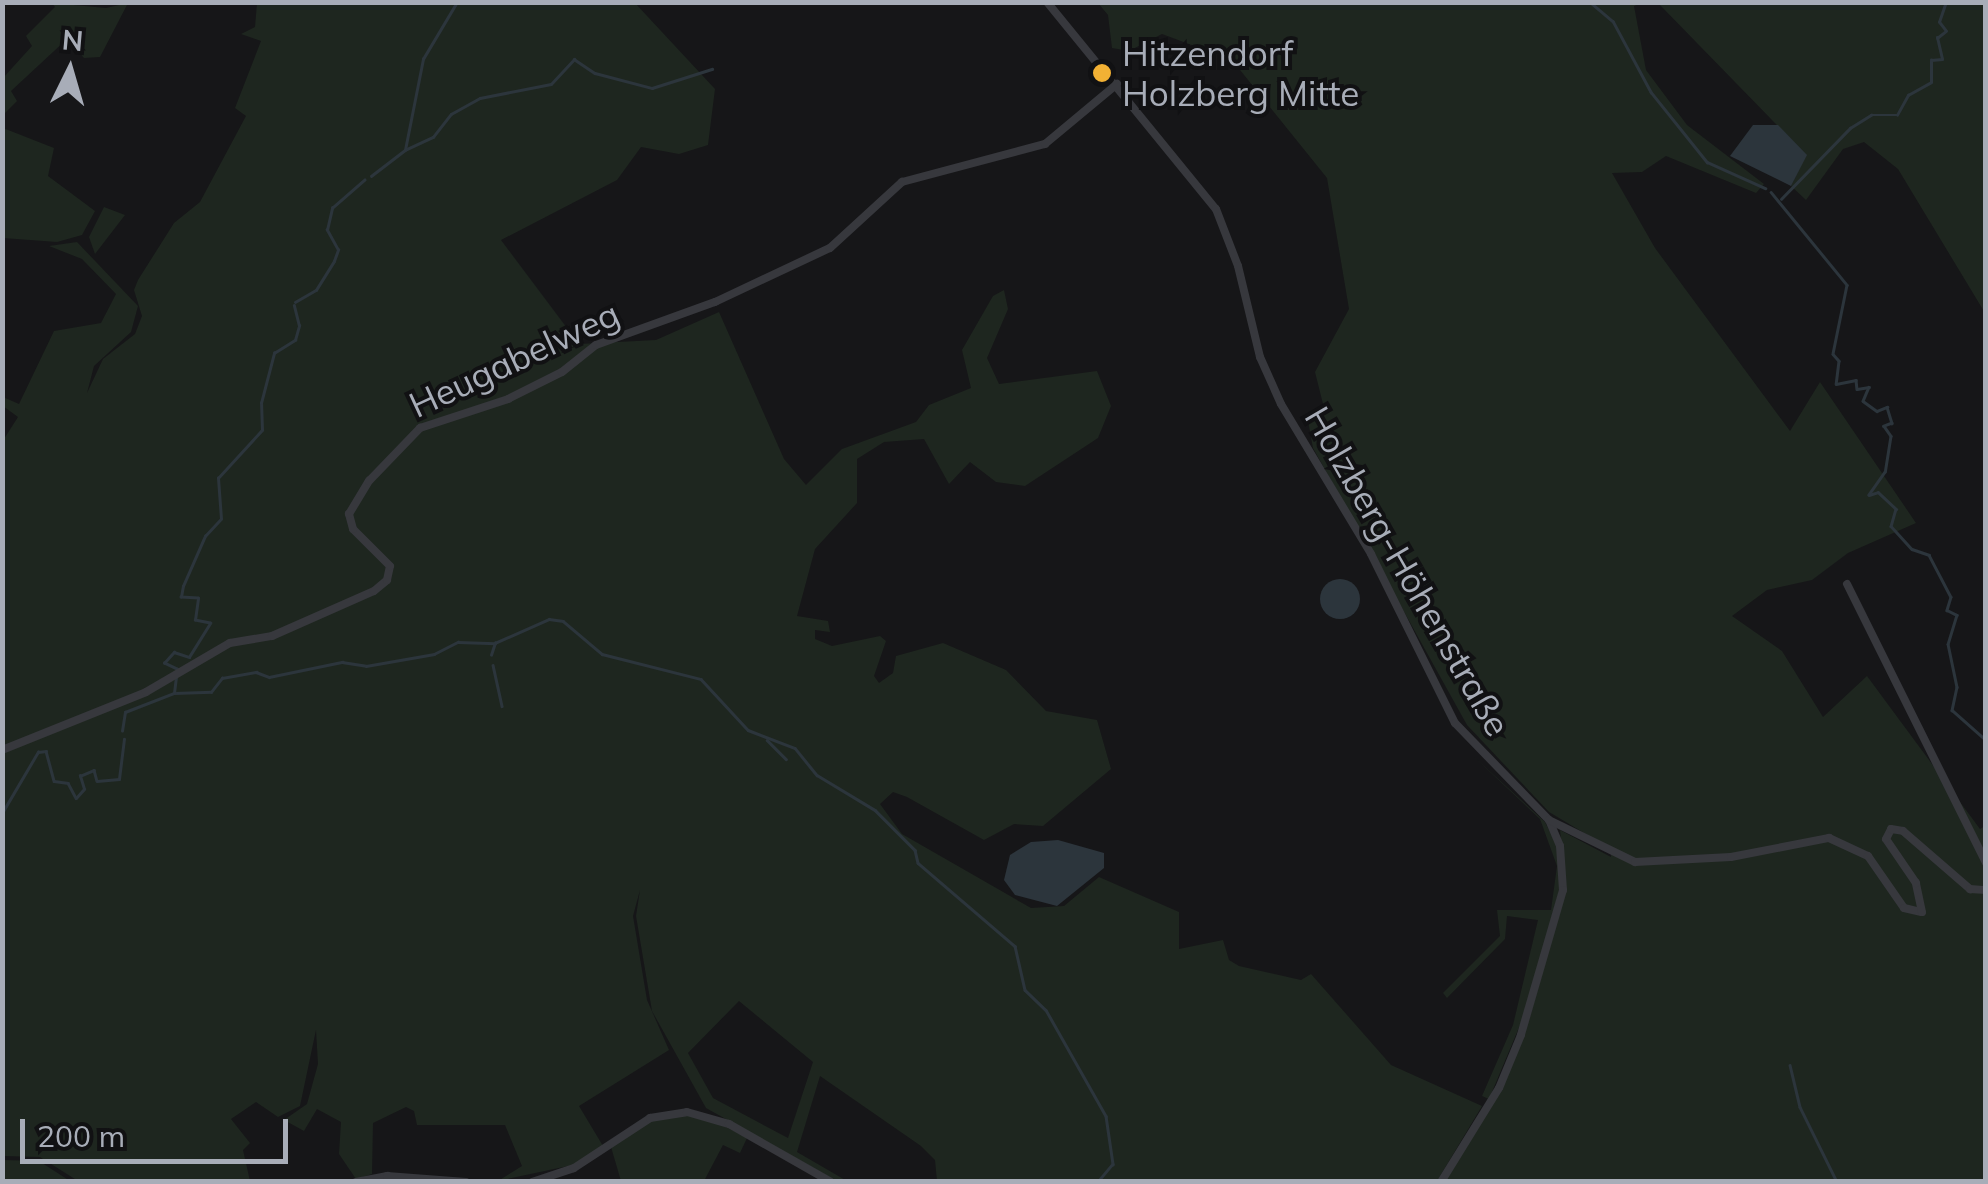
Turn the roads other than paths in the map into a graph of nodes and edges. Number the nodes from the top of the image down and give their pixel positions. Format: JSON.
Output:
{"nodes":[{"id":1,"x":1047,"y":2,"type":"edge"},
{"id":2,"x":1117,"y":84,"type":"junction"},
{"id":3,"x":1847,"y":584,"type":"dead end"},
{"id":4,"x":2,"y":750,"type":"edge"},
{"id":5,"x":1549,"y":820,"type":"junction"},
{"id":6,"x":1986,"y":863,"type":"edge"},
{"id":7,"x":1986,"y":890,"type":"edge"},
{"id":8,"x":356,"y":1182,"type":"edge"},
{"id":9,"x":466,"y":1182,"type":"edge"},
{"id":10,"x":532,"y":1182,"type":"edge"},
{"id":11,"x":831,"y":1182,"type":"edge"},
{"id":12,"x":1441,"y":1182,"type":"edge"}],
"edges":[{"from":1,"to":2,"type":"street","name":"Holzberg-Höhenstraße"},
{"from":2,"to":4,"type":"street","name":"Heugabelweg"},
{"from":2,"to":5,"type":"street","name":"Holzberg-Höhenstraße"},
{"from":3,"to":6,"type":"street"},
{"from":5,"to":7,"type":"street"},
{"from":5,"to":12,"type":"street","name":"Holzberg-Höhenstraße"},
{"from":8,"to":9,"type":"street"},
{"from":10,"to":11,"type":"street"}]}
